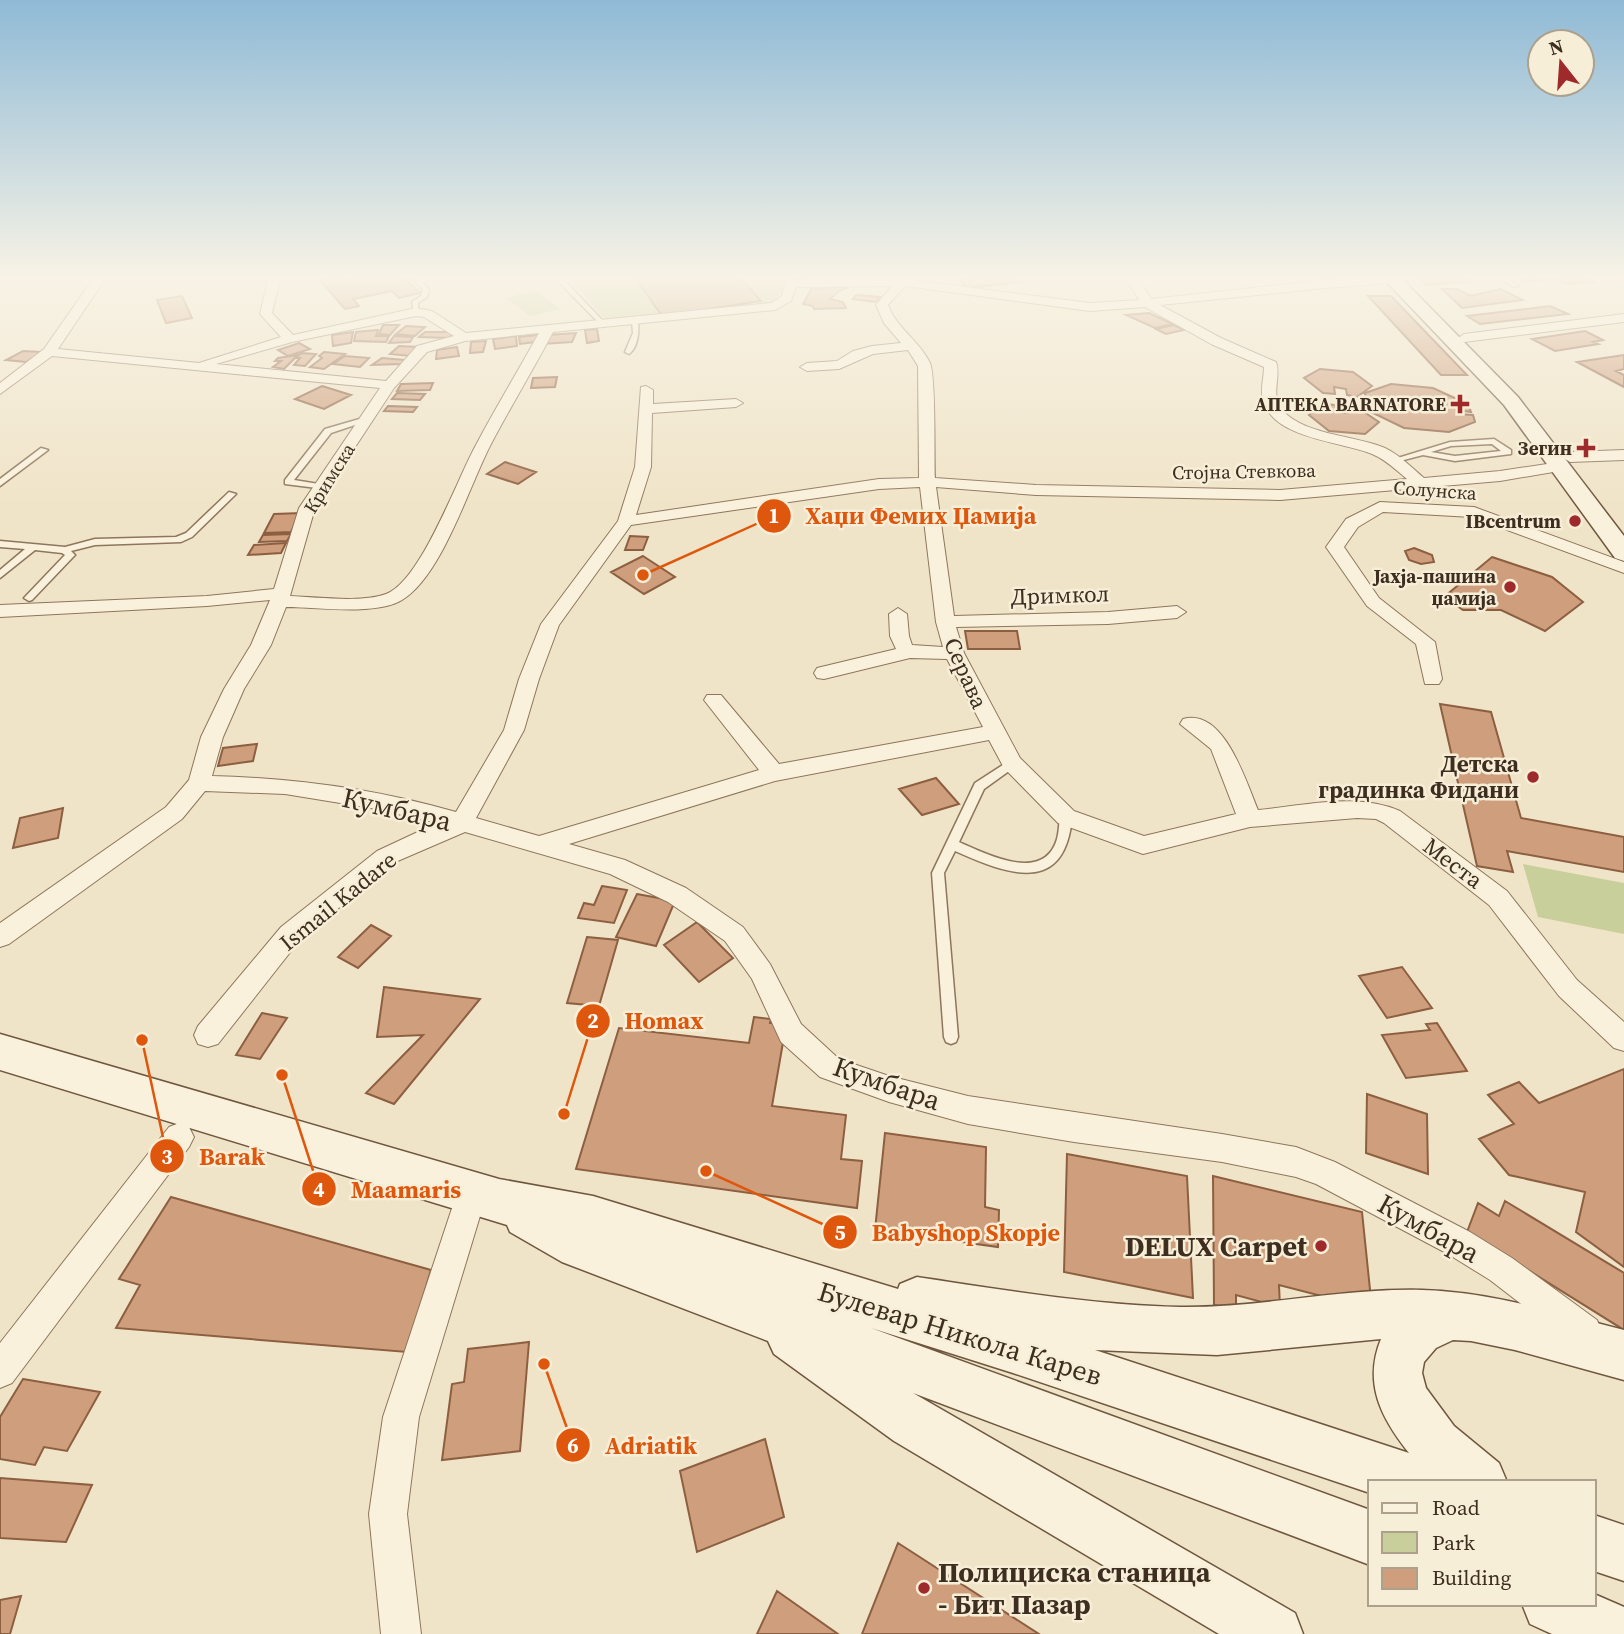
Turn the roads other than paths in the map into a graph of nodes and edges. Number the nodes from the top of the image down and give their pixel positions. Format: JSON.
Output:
{"nodes":[{"id":1,"x":49,"y":352,"type":"edge"},
{"id":2,"x":51,"y":352,"type":"edge"},
{"id":3,"x":243,"y":352,"type":"edge"},
{"id":4,"x":419,"y":352,"type":"edge"},
{"id":5,"x":535,"y":352,"type":"edge"},
{"id":6,"x":864,"y":352,"type":"edge"},
{"id":7,"x":915,"y":352,"type":"edge"},
{"id":8,"x":1242,"y":352,"type":"edge"},
{"id":9,"x":1467,"y":352,"type":"edge"},
{"id":10,"x":1478,"y":352,"type":"edge"},
{"id":11,"x":190,"y":367,"type":"junction"},
{"id":12,"x":807,"y":367,"type":"dead end"},
{"id":13,"x":389,"y":385,"type":"junction"},
{"id":14,"x":0,"y":390,"type":"edge"},
{"id":15,"x":646,"y":390,"type":"dead end"},
{"id":16,"x":736,"y":403,"type":"dead end"},
{"id":17,"x":646,"y":409,"type":"junction"},
{"id":18,"x":366,"y":420,"type":"junction"},
{"id":19,"x":44,"y":450,"type":"dead end"},
{"id":20,"x":1423,"y":452,"type":"junction"},
{"id":21,"x":1624,"y":455,"type":"edge"},
{"id":22,"x":1392,"y":461,"type":"junction"},
{"id":23,"x":1565,"y":462,"type":"junction"},
{"id":24,"x":928,"y":482,"type":"junction"},
{"id":25,"x":1420,"y":482,"type":"junction"},
{"id":26,"x":0,"y":483,"type":"edge"},
{"id":27,"x":322,"y":487,"type":"junction"},
{"id":28,"x":232,"y":494,"type":"dead end"},
{"id":29,"x":626,"y":521,"type":"junction"},
{"id":30,"x":1624,"y":526,"type":"edge"},
{"id":31,"x":0,"y":544,"type":"edge"},
{"id":32,"x":33,"y":547,"type":"junction"},
{"id":33,"x":65,"y":550,"type":"junction"},
{"id":34,"x":1624,"y":553,"type":"edge"},
{"id":35,"x":1624,"y":568,"type":"edge"},
{"id":36,"x":0,"y":575,"type":"edge"},
{"id":37,"x":279,"y":597,"type":"junction"},
{"id":38,"x":29,"y":598,"type":"dead end"},
{"id":39,"x":0,"y":611,"type":"edge"},
{"id":40,"x":1177,"y":612,"type":"dead end"},
{"id":41,"x":898,"y":614,"type":"dead end"},
{"id":42,"x":945,"y":622,"type":"junction"},
{"id":43,"x":910,"y":652,"type":"junction"},
{"id":44,"x":954,"y":653,"type":"junction"},
{"id":45,"x":824,"y":673,"type":"dead end"},
{"id":46,"x":1432,"y":679,"type":"dead end"},
{"id":47,"x":714,"y":700,"type":"dead end"},
{"id":48,"x":1190,"y":724,"type":"dead end"},
{"id":49,"x":994,"y":732,"type":"junction"},
{"id":50,"x":1012,"y":763,"type":"junction"},
{"id":51,"x":774,"y":773,"type":"junction"},
{"id":52,"x":199,"y":783,"type":"junction"},
{"id":53,"x":1066,"y":817,"type":"junction"},
{"id":54,"x":1250,"y":818,"type":"junction"},
{"id":55,"x":1224,"y":823,"type":"joint"},
{"id":56,"x":461,"y":824,"type":"junction"},
{"id":57,"x":952,"y":844,"type":"junction"},
{"id":58,"x":537,"y":845,"type":"junction"},
{"id":59,"x":0,"y":937,"type":"edge"},
{"id":60,"x":208,"y":1035,"type":"dead end"},
{"id":61,"x":951,"y":1037,"type":"dead end"},
{"id":62,"x":1624,"y":1039,"type":"edge"},
{"id":63,"x":0,"y":1052,"type":"edge"},
{"id":64,"x":179,"y":1137,"type":"dead end"},
{"id":65,"x":486,"y":1197,"type":"junction"},
{"id":66,"x":762,"y":1294,"type":"junction"},
{"id":67,"x":1451,"y":1315,"type":"junction"},
{"id":68,"x":1618,"y":1354,"type":"edge"},
{"id":69,"x":0,"y":1371,"type":"edge"},
{"id":70,"x":1410,"y":1480,"type":"edge"},
{"id":71,"x":1478,"y":1480,"type":"edge"},
{"id":72,"x":1368,"y":1536,"type":"edge"},
{"id":73,"x":1596,"y":1544,"type":"edge"},
{"id":74,"x":1624,"y":1553,"type":"edge"},
{"id":75,"x":1555,"y":1606,"type":"edge"},
{"id":76,"x":401,"y":1634,"type":"edge"},
{"id":77,"x":1274,"y":1634,"type":"edge"},
{"id":78,"x":1619,"y":1634,"type":"edge"}],
"edges":[{"from":1,"to":14,"type":"street"},
{"from":2,"to":11,"type":"street"},
{"from":3,"to":11,"type":"street"},
{"from":4,"to":13,"type":"street","name":"Кримска"},
{"from":5,"to":37,"type":"street"},
{"from":6,"to":12,"type":"street"},
{"from":7,"to":24,"type":"street","name":"Серава"},
{"from":8,"to":22,"type":"street"},
{"from":9,"to":23,"type":"street"},
{"from":10,"to":23,"type":"street"},
{"from":11,"to":13,"type":"street"},
{"from":13,"to":18,"type":"street","name":"Кримска"},
{"from":15,"to":17,"type":"street"},
{"from":16,"to":17,"type":"street"},
{"from":17,"to":29,"type":"street"},
{"from":18,"to":27,"type":"street","name":"Кримска"},
{"from":18,"to":27,"type":"lane"},
{"from":19,"to":26,"type":"lane"},
{"from":20,"to":20,"type":"lane"},
{"from":20,"to":22,"type":"lane"},
{"from":21,"to":23,"type":"street"},
{"from":22,"to":25,"type":"street"},
{"from":23,"to":25,"type":"street","name":"Стојна Стевкова"},
{"from":23,"to":30,"type":"street"},
{"from":23,"to":34,"type":"street"},
{"from":24,"to":25,"type":"street","name":"Стојна Стевкова"},
{"from":24,"to":29,"type":"street","name":"Стојна Стевкова"},
{"from":24,"to":42,"type":"street","name":"Серава"},
{"from":27,"to":37,"type":"street","name":"Кримска"},
{"from":28,"to":33,"type":"lane"},
{"from":29,"to":56,"type":"street"},
{"from":31,"to":32,"type":"lane"},
{"from":32,"to":33,"type":"lane"},
{"from":32,"to":36,"type":"lane"},
{"from":33,"to":38,"type":"lane"},
{"from":35,"to":46,"type":"street","name":"Солунска"},
{"from":37,"to":39,"type":"street"},
{"from":37,"to":52,"type":"street","name":"Кримска"},
{"from":40,"to":42,"type":"street","name":"Дримкол"},
{"from":41,"to":43,"type":"street"},
{"from":42,"to":44,"type":"street","name":"Серава"},
{"from":43,"to":44,"type":"street"},
{"from":43,"to":45,"type":"street"},
{"from":44,"to":49,"type":"street","name":"Серава"},
{"from":47,"to":51,"type":"street"},
{"from":48,"to":54,"type":"street"},
{"from":49,"to":50,"type":"street","name":"Серава"},
{"from":49,"to":51,"type":"street"},
{"from":50,"to":53,"type":"street","name":"Серава"},
{"from":50,"to":57,"type":"lane"},
{"from":51,"to":58,"type":"street"},
{"from":52,"to":56,"type":"street","name":"Кумбара"},
{"from":52,"to":59,"type":"street","name":"Кримска"},
{"from":53,"to":55,"type":"street","name":"Серава"},
{"from":53,"to":57,"type":"lane"},
{"from":54,"to":55,"type":"street","name":"Места"},
{"from":54,"to":62,"type":"street","name":"Места"},
{"from":56,"to":58,"type":"street","name":"Кумбара"},
{"from":56,"to":60,"type":"street","name":"Ismail Kadare"},
{"from":57,"to":61,"type":"lane"},
{"from":58,"to":68,"type":"street","name":"Кумбара"},
{"from":63,"to":65,"type":"street","name":"Булевар Никола Карев"},
{"from":64,"to":69,"type":"street"},
{"from":65,"to":66,"type":"street","name":"Булевар Никола Карев"},
{"from":65,"to":76,"type":"street"},
{"from":66,"to":67,"type":"street"},
{"from":66,"to":70,"type":"street","name":"Булевар Никола Карев"},
{"from":66,"to":72,"type":"street","name":"Булевар Никола Карев"},
{"from":66,"to":77,"type":"street"},
{"from":67,"to":68,"type":"street"},
{"from":67,"to":71,"type":"street"},
{"from":73,"to":74,"type":"street"},
{"from":75,"to":78,"type":"street"}]}
